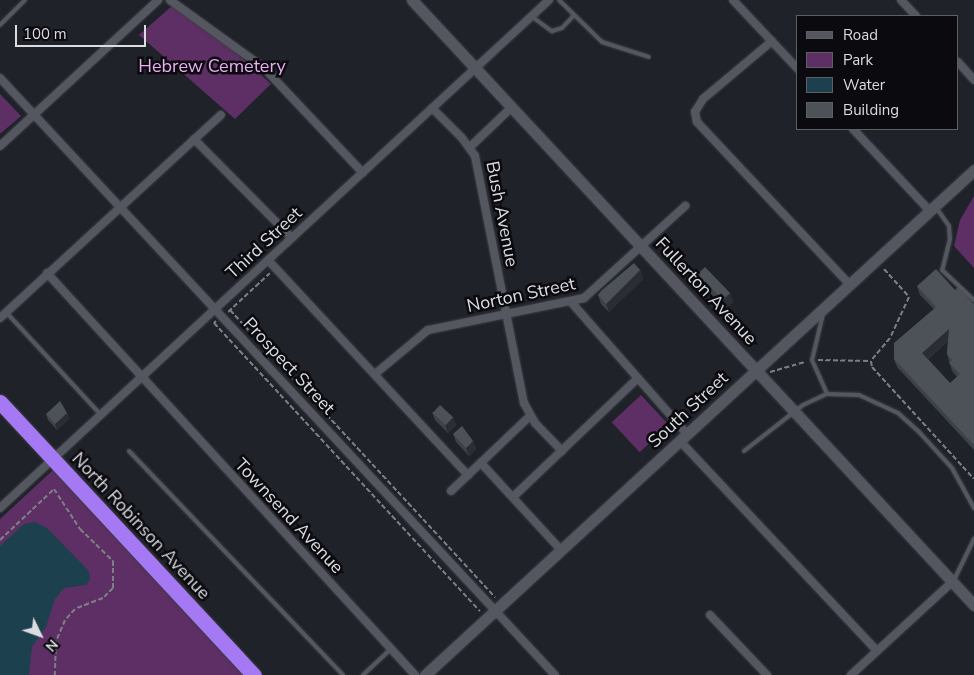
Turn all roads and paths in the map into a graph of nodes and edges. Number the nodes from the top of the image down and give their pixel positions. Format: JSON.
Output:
{"nodes":[{"id":1,"x":25,"y":0,"type":"edge"},
{"id":2,"x":158,"y":0,"type":"edge"},
{"id":3,"x":170,"y":0,"type":"edge"},
{"id":4,"x":412,"y":0,"type":"edge"},
{"id":5,"x":535,"y":0,"type":"edge"},
{"id":6,"x":549,"y":0,"type":"edge"},
{"id":7,"x":559,"y":0,"type":"edge"},
{"id":8,"x":733,"y":0,"type":"edge"},
{"id":9,"x":901,"y":0,"type":"edge"},
{"id":10,"x":541,"y":7,"type":"junction"},
{"id":11,"x":574,"y":15,"type":"junction"},
{"id":12,"x":915,"y":15,"type":"edge"},
{"id":13,"x":531,"y":16,"type":"junction"},
{"id":14,"x":0,"y":26,"type":"edge"},
{"id":15,"x":772,"y":41,"type":"junction"},
{"id":16,"x":649,"y":57,"type":"dead end"},
{"id":17,"x":959,"y":63,"type":"edge"},
{"id":18,"x":796,"y":67,"type":"edge"},
{"id":19,"x":475,"y":68,"type":"junction"},
{"id":20,"x":0,"y":78,"type":"edge"},
{"id":21,"x":974,"y":80,"type":"edge"},
{"id":22,"x":512,"y":107,"type":"junction"},
{"id":23,"x":432,"y":108,"type":"junction"},
{"id":24,"x":34,"y":114,"type":"junction"},
{"id":25,"x":221,"y":114,"type":"dead end"},
{"id":26,"x":854,"y":130,"type":"edge"},
{"id":27,"x":194,"y":139,"type":"junction"},
{"id":28,"x":0,"y":146,"type":"edge"},
{"id":29,"x":470,"y":147,"type":"junction"},
{"id":30,"x":974,"y":170,"type":"edge"},
{"id":31,"x":363,"y":173,"type":"junction"},
{"id":32,"x":121,"y":205,"type":"junction"},
{"id":33,"x":685,"y":206,"type":"dead end"},
{"id":34,"x":932,"y":208,"type":"junction"},
{"id":35,"x":292,"y":238,"type":"junction"},
{"id":36,"x":641,"y":246,"type":"junction"},
{"id":37,"x":268,"y":260,"type":"junction"},
{"id":38,"x":884,"y":270,"type":"dead end"},
{"id":39,"x":47,"y":273,"type":"junction"},
{"id":40,"x":269,"y":274,"type":"dead end"},
{"id":41,"x":849,"y":284,"type":"junction"},
{"id":42,"x":974,"y":300,"type":"edge"},
{"id":43,"x":571,"y":302,"type":"junction"},
{"id":44,"x":824,"y":308,"type":"junction"},
{"id":45,"x":215,"y":309,"type":"junction"},
{"id":46,"x":230,"y":310,"type":"junction"},
{"id":47,"x":6,"y":312,"type":"junction"},
{"id":48,"x":507,"y":314,"type":"junction"},
{"id":49,"x":222,"y":316,"type":"junction"},
{"id":50,"x":0,"y":318,"type":"edge"},
{"id":51,"x":214,"y":323,"type":"dead end"},
{"id":52,"x":756,"y":371,"type":"junction"},
{"id":53,"x":375,"y":374,"type":"junction"},
{"id":54,"x":140,"y":378,"type":"junction"},
{"id":55,"x":637,"y":379,"type":"junction"},
{"id":56,"x":827,"y":394,"type":"junction"},
{"id":57,"x":0,"y":402,"type":"edge"},
{"id":58,"x":793,"y":410,"type":"junction"},
{"id":59,"x":101,"y":415,"type":"junction"},
{"id":60,"x":530,"y":416,"type":"junction"},
{"id":61,"x":683,"y":437,"type":"junction"},
{"id":62,"x":744,"y":450,"type":"dead end"},
{"id":63,"x":129,"y":451,"type":"dead end"},
{"id":64,"x":562,"y":451,"type":"junction"},
{"id":65,"x":53,"y":458,"type":"junction"},
{"id":66,"x":481,"y":463,"type":"junction"},
{"id":67,"x":468,"y":475,"type":"junction"},
{"id":68,"x":974,"y":479,"type":"edge"},
{"id":69,"x":451,"y":491,"type":"dead end"},
{"id":70,"x":512,"y":497,"type":"junction"},
{"id":71,"x":0,"y":508,"type":"edge"},
{"id":72,"x":974,"y":508,"type":"edge"},
{"id":73,"x":974,"y":539,"type":"edge"},
{"id":74,"x":0,"y":540,"type":"edge"},
{"id":75,"x":561,"y":550,"type":"junction"},
{"id":76,"x":952,"y":582,"type":"junction"},
{"id":77,"x":495,"y":597,"type":"dead end"},
{"id":78,"x":974,"y":605,"type":"edge"},
{"id":79,"x":480,"y":611,"type":"dead end"},
{"id":80,"x":495,"y":611,"type":"junction"},
{"id":81,"x":710,"y":615,"type":"dead end"},
{"id":82,"x":392,"y":649,"type":"junction"},
{"id":83,"x":877,"y":651,"type":"junction"},
{"id":84,"x":56,"y":675,"type":"edge"},
{"id":85,"x":254,"y":675,"type":"edge"},
{"id":86,"x":343,"y":675,"type":"edge"},
{"id":87,"x":364,"y":675,"type":"edge"},
{"id":88,"x":415,"y":675,"type":"edge"},
{"id":89,"x":425,"y":675,"type":"edge"},
{"id":90,"x":555,"y":675,"type":"edge"},
{"id":91,"x":768,"y":675,"type":"edge"},
{"id":92,"x":851,"y":675,"type":"edge"}],
"edges":[{"from":1,"to":14,"type":"lane"},
{"from":2,"to":24,"type":"street"},
{"from":3,"to":31,"type":"street"},
{"from":4,"to":19,"type":"street","name":"Fullerton Avenue"},
{"from":5,"to":10,"type":"street"},
{"from":6,"to":10,"type":"street","name":"Third Street"},
{"from":7,"to":11,"type":"lane"},
{"from":8,"to":15,"type":"street"},
{"from":9,"to":12,"type":"street"},
{"from":10,"to":13,"type":"street","name":"Third Street"},
{"from":11,"to":13,"type":"lane"},
{"from":11,"to":16,"type":"lane"},
{"from":13,"to":19,"type":"street","name":"Third Street"},
{"from":15,"to":18,"type":"street"},
{"from":15,"to":41,"type":"street"},
{"from":17,"to":21,"type":"street"},
{"from":19,"to":22,"type":"street","name":"Fullerton Avenue"},
{"from":19,"to":23,"type":"street","name":"Third Street"},
{"from":20,"to":24,"type":"street","name":"Prospect Street"},
{"from":22,"to":29,"type":"street","name":"Bush Avenue"},
{"from":22,"to":36,"type":"street","name":"Fullerton Avenue"},
{"from":23,"to":29,"type":"street","name":"Bush Avenue"},
{"from":23,"to":31,"type":"street","name":"Third Street"},
{"from":24,"to":28,"type":"street"},
{"from":24,"to":32,"type":"street","name":"Prospect Street"},
{"from":25,"to":27,"type":"street"},
{"from":26,"to":34,"type":"street"},
{"from":27,"to":32,"type":"street"},
{"from":27,"to":35,"type":"street"},
{"from":29,"to":48,"type":"street","name":"Bush Avenue"},
{"from":30,"to":34,"type":"street","name":"South Street"},
{"from":31,"to":35,"type":"street","name":"Third Street"},
{"from":32,"to":39,"type":"street"},
{"from":32,"to":45,"type":"street","name":"Prospect Street"},
{"from":33,"to":36,"type":"street","name":"Norton Street"},
{"from":34,"to":41,"type":"street","name":"South Street"},
{"from":34,"to":42,"type":"lane"},
{"from":35,"to":37,"type":"street","name":"Third Street"},
{"from":36,"to":43,"type":"street","name":"Norton Street"},
{"from":36,"to":52,"type":"street","name":"Fullerton Avenue"},
{"from":37,"to":45,"type":"street","name":"Third Street"},
{"from":37,"to":53,"type":"street"},
{"from":38,"to":68,"type":"path"},
{"from":39,"to":47,"type":"street"},
{"from":39,"to":54,"type":"street","name":"Townsend Avenue"},
{"from":40,"to":46,"type":"path"},
{"from":41,"to":44,"type":"street","name":"South Street"},
{"from":43,"to":48,"type":"street","name":"Norton Street"},
{"from":43,"to":55,"type":"street"},
{"from":44,"to":52,"type":"street","name":"South Street"},
{"from":44,"to":56,"type":"lane"},
{"from":45,"to":49,"type":"street","name":"Prospect Street"},
{"from":45,"to":54,"type":"street","name":"Third Street"},
{"from":46,"to":49,"type":"path"},
{"from":46,"to":77,"type":"path"},
{"from":47,"to":50,"type":"street"},
{"from":47,"to":59,"type":"lane"},
{"from":48,"to":53,"type":"street","name":"Norton Street"},
{"from":48,"to":60,"type":"street","name":"Bush Avenue"},
{"from":49,"to":80,"type":"street","name":"Prospect Street"},
{"from":51,"to":79,"type":"path"},
{"from":52,"to":58,"type":"street","name":"Fullerton Avenue"},
{"from":52,"to":61,"type":"street","name":"South Street"},
{"from":53,"to":67,"type":"street"},
{"from":54,"to":59,"type":"street","name":"Third Street"},
{"from":54,"to":82,"type":"street","name":"Townsend Avenue"},
{"from":55,"to":61,"type":"street"},
{"from":55,"to":64,"type":"street"},
{"from":56,"to":58,"type":"lane"},
{"from":56,"to":72,"type":"lane"},
{"from":57,"to":65,"type":"highway","name":"North Robinson Avenue"},
{"from":58,"to":62,"type":"lane"},
{"from":58,"to":76,"type":"street","name":"Fullerton Avenue"},
{"from":59,"to":65,"type":"street","name":"Third Street"},
{"from":60,"to":64,"type":"street","name":"Bush Avenue"},
{"from":60,"to":66,"type":"street"},
{"from":61,"to":75,"type":"street","name":"South Street"},
{"from":61,"to":83,"type":"street"},
{"from":63,"to":86,"type":"lane"},
{"from":64,"to":70,"type":"street"},
{"from":65,"to":71,"type":"street","name":"Third Street"},
{"from":65,"to":85,"type":"highway","name":"North Robinson Avenue"},
{"from":66,"to":67,"type":"street"},
{"from":66,"to":70,"type":"street"},
{"from":67,"to":69,"type":"street"},
{"from":70,"to":75,"type":"street"},
{"from":73,"to":76,"type":"lane"},
{"from":74,"to":84,"type":"path"},
{"from":75,"to":80,"type":"street","name":"South Street"},
{"from":76,"to":78,"type":"street","name":"Fullerton Avenue"},
{"from":76,"to":83,"type":"street"},
{"from":80,"to":89,"type":"street","name":"South Street"},
{"from":80,"to":90,"type":"street","name":"Prospect Street"},
{"from":81,"to":91,"type":"street"},
{"from":82,"to":87,"type":"lane"},
{"from":82,"to":88,"type":"street","name":"Townsend Avenue"},
{"from":83,"to":92,"type":"street"}]}
